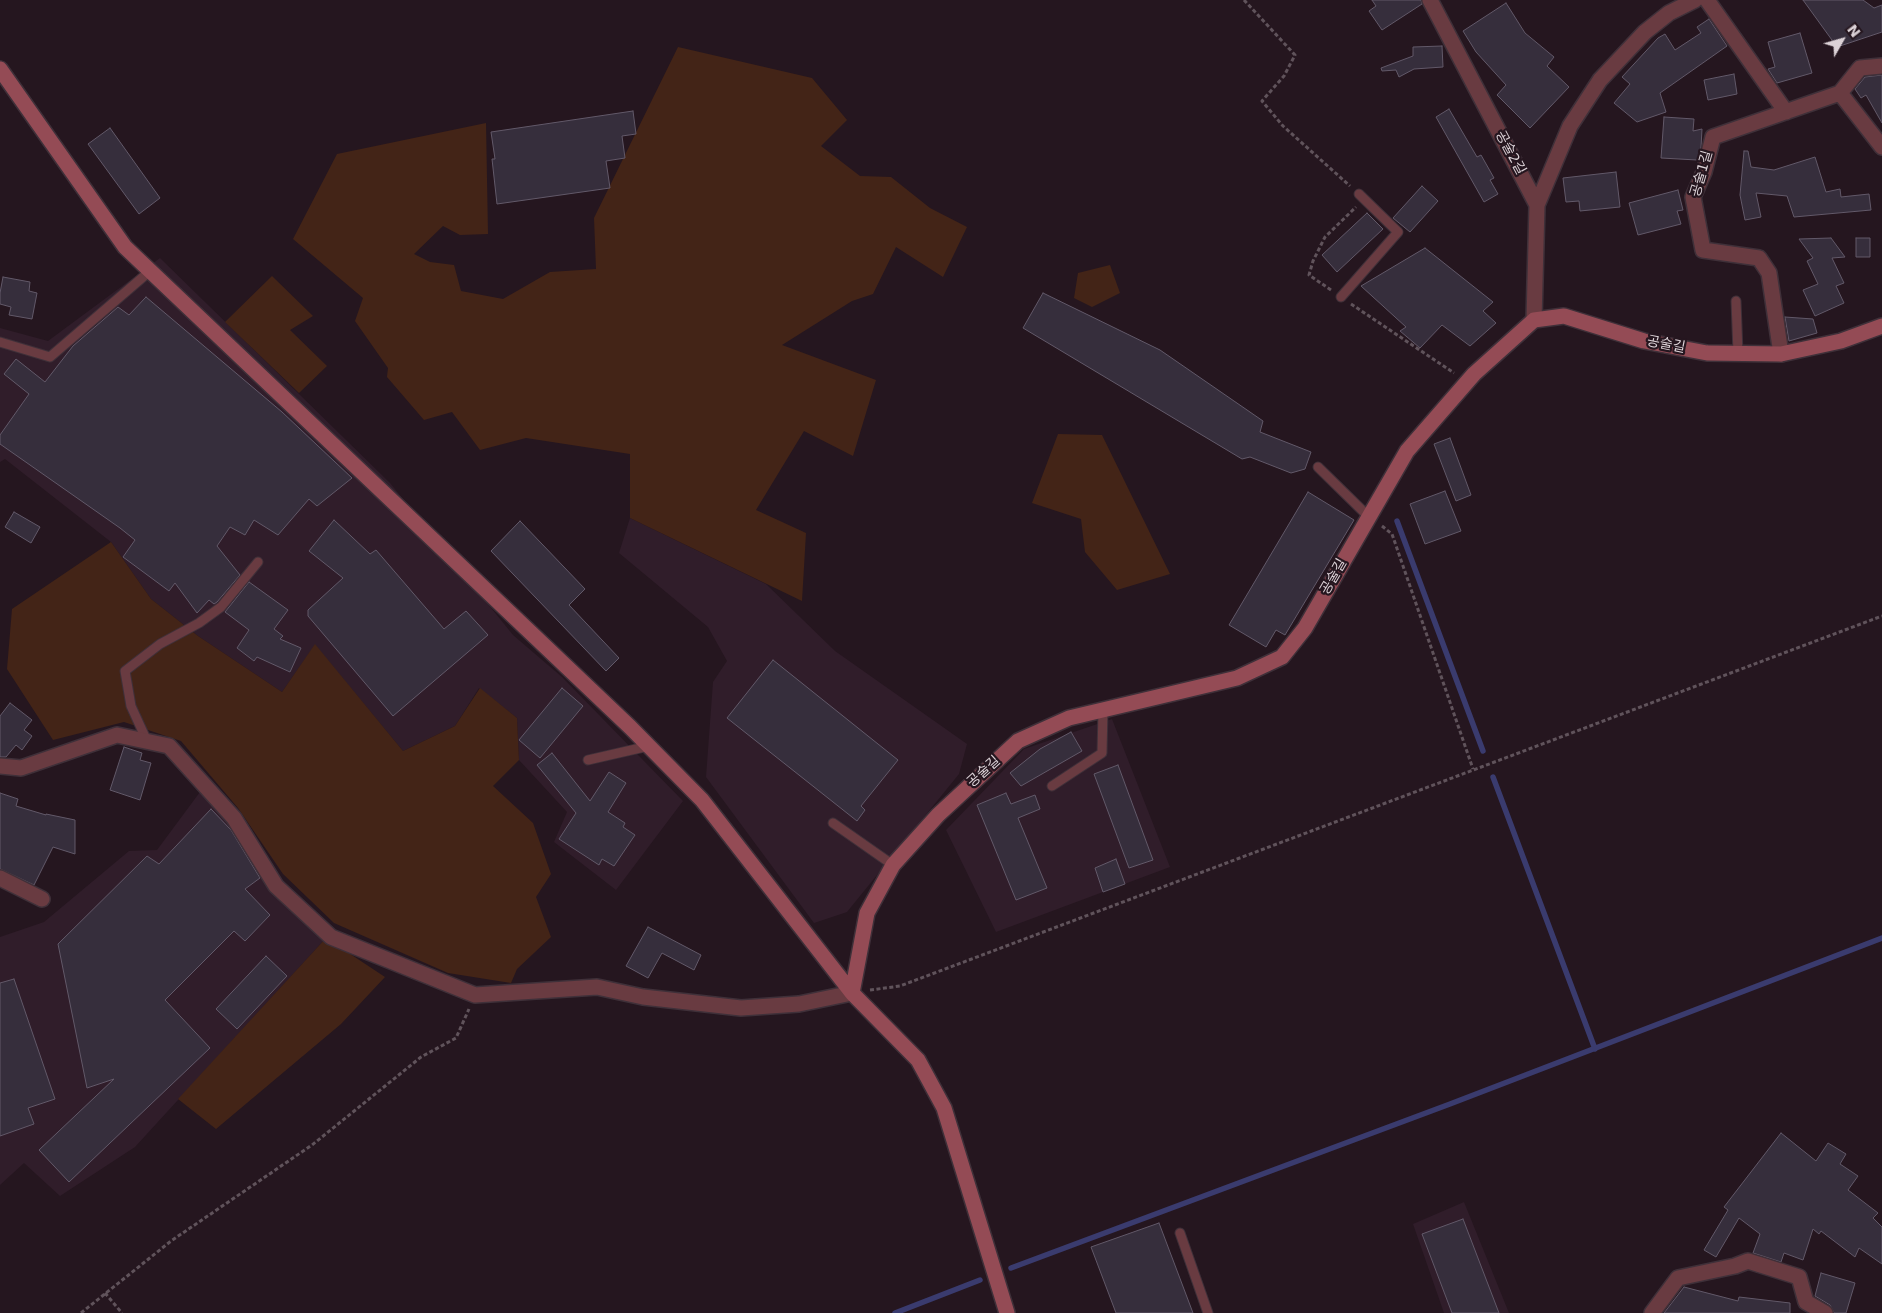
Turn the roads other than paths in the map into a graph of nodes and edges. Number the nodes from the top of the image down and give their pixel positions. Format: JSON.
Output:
{"nodes":[{"id":1,"x":1430,"y":0,"type":"edge"},
{"id":2,"x":1695,"y":0,"type":"edge"},
{"id":3,"x":1707,"y":0,"type":"edge"},
{"id":4,"x":1882,"y":66,"type":"edge"},
{"id":5,"x":0,"y":69,"type":"edge"},
{"id":6,"x":1840,"y":93,"type":"junction"},
{"id":7,"x":1786,"y":112,"type":"junction"},
{"id":8,"x":1882,"y":147,"type":"edge"},
{"id":9,"x":1359,"y":194,"type":"road end"},
{"id":10,"x":1537,"y":206,"type":"junction"},
{"id":11,"x":150,"y":271,"type":"junction"},
{"id":12,"x":1341,"y":297,"type":"road end"},
{"id":13,"x":1736,"y":301,"type":"dead end"},
{"id":14,"x":1534,"y":320,"type":"junction"},
{"id":15,"x":1882,"y":326,"type":"edge"},
{"id":16,"x":0,"y":342,"type":"edge"},
{"id":17,"x":1738,"y":353,"type":"junction"},
{"id":18,"x":1781,"y":354,"type":"junction"},
{"id":19,"x":1318,"y":467,"type":"dead end"},
{"id":20,"x":1369,"y":517,"type":"junction"},
{"id":21,"x":258,"y":562,"type":"dead end"},
{"id":22,"x":1103,"y":710,"type":"junction"},
{"id":23,"x":147,"y":742,"type":"junction"},
{"id":24,"x":649,"y":746,"type":"junction"},
{"id":25,"x":588,"y":760,"type":"dead end"},
{"id":26,"x":0,"y":766,"type":"edge"},
{"id":27,"x":1052,"y":786,"type":"dead end"},
{"id":28,"x":833,"y":823,"type":"dead end"},
{"id":29,"x":893,"y":865,"type":"junction"},
{"id":30,"x":0,"y":878,"type":"edge"},
{"id":31,"x":42,"y":900,"type":"dead end"},
{"id":32,"x":852,"y":993,"type":"junction"},
{"id":33,"x":1180,"y":1233,"type":"dead end"},
{"id":34,"x":1008,"y":1313,"type":"edge"},
{"id":35,"x":1208,"y":1313,"type":"edge"},
{"id":36,"x":1652,"y":1313,"type":"edge"},
{"id":37,"x":1825,"y":1313,"type":"edge"}],
"edges":[{"from":1,"to":10,"type":"street","name":"공술2길"},
{"from":2,"to":10,"type":"street"},
{"from":3,"to":7,"type":"street"},
{"from":4,"to":6,"type":"street"},
{"from":5,"to":11,"type":"street"},
{"from":6,"to":7,"type":"street","name":"공술1길"},
{"from":6,"to":8,"type":"street"},
{"from":7,"to":18,"type":"street","name":"공술1길"},
{"from":9,"to":12,"type":"lane"},
{"from":10,"to":14,"type":"street","name":"공술2길"},
{"from":11,"to":16,"type":"lane"},
{"from":11,"to":24,"type":"street"},
{"from":13,"to":17,"type":"lane"},
{"from":14,"to":17,"type":"street","name":"공술길"},
{"from":14,"to":20,"type":"street","name":"공술길"},
{"from":15,"to":18,"type":"street","name":"공술길"},
{"from":17,"to":18,"type":"street","name":"공술길"},
{"from":19,"to":20,"type":"lane"},
{"from":20,"to":22,"type":"street","name":"공술길"},
{"from":21,"to":23,"type":"lane"},
{"from":22,"to":27,"type":"lane"},
{"from":22,"to":29,"type":"street","name":"공술길"},
{"from":23,"to":26,"type":"street"},
{"from":23,"to":32,"type":"street"},
{"from":24,"to":25,"type":"lane"},
{"from":24,"to":32,"type":"street"},
{"from":28,"to":29,"type":"lane"},
{"from":29,"to":32,"type":"street","name":"공술길"},
{"from":30,"to":31,"type":"street"},
{"from":32,"to":34,"type":"street"},
{"from":33,"to":35,"type":"lane"},
{"from":36,"to":37,"type":"street"}]}
